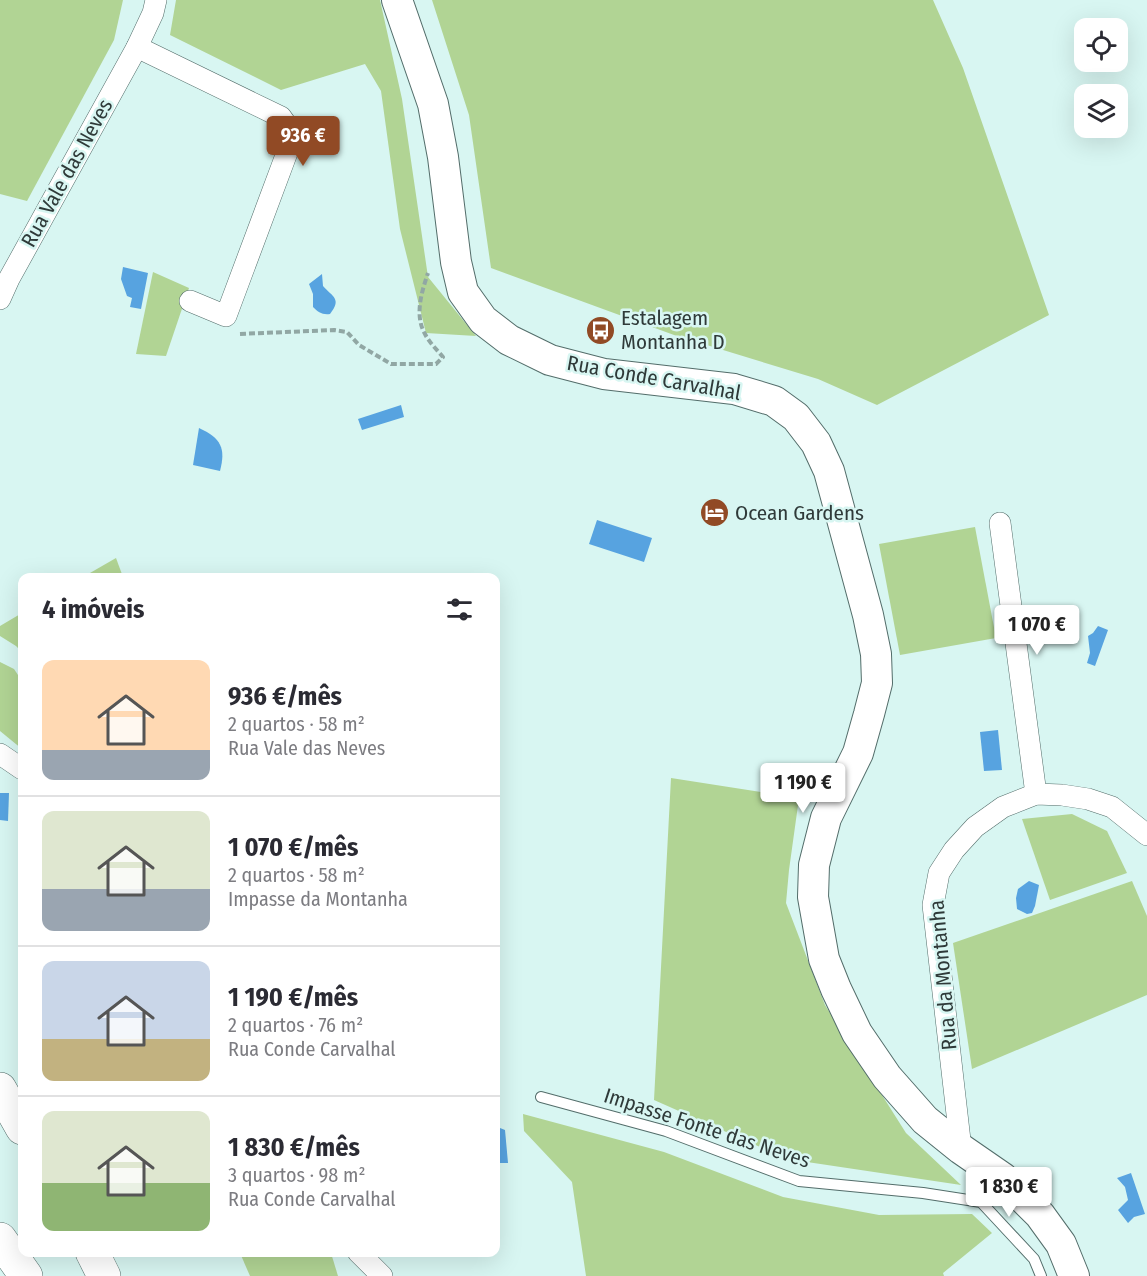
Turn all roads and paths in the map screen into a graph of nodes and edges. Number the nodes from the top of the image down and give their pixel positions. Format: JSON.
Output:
{"nodes":[{"id":1,"x":156,"y":0,"type":"edge"},
{"id":2,"x":398,"y":0,"type":"edge"},
{"id":3,"x":137,"y":47,"type":"junction"},
{"id":4,"x":431,"y":266,"type":"dead end"},
{"id":5,"x":0,"y":299,"type":"edge"},
{"id":6,"x":190,"y":301,"type":"dead end"},
{"id":7,"x":226,"y":316,"type":"junction"},
{"id":8,"x":1000,"y":523,"type":"dead end"},
{"id":9,"x":0,"y":754,"type":"edge"},
{"id":10,"x":18,"y":766,"type":"edge"},
{"id":11,"x":1036,"y":794,"type":"junction"},
{"id":12,"x":1147,"y":835,"type":"edge"},
{"id":13,"x":0,"y":1089,"type":"edge"},
{"id":14,"x":540,"y":1097,"type":"dead end"},
{"id":15,"x":18,"y":1121,"type":"edge"},
{"id":16,"x":961,"y":1149,"type":"junction"},
{"id":17,"x":0,"y":1239,"type":"edge"},
{"id":18,"x":94,"y":1257,"type":"edge"},
{"id":19,"x":363,"y":1257,"type":"edge"},
{"id":20,"x":26,"y":1276,"type":"edge"},
{"id":21,"x":104,"y":1276,"type":"edge"},
{"id":22,"x":382,"y":1276,"type":"edge"},
{"id":23,"x":1041,"y":1276,"type":"edge"},
{"id":24,"x":1074,"y":1276,"type":"edge"}],
"edges":[{"from":1,"to":3,"type":"street","name":"Rua Vale das Neves"},
{"from":2,"to":16,"type":"main road","name":"Rua Conde Carvalhal"},
{"from":3,"to":5,"type":"street","name":"Rua Vale das Neves"},
{"from":3,"to":7,"type":"street"},
{"from":4,"to":7,"type":"path"},
{"from":6,"to":7,"type":"street"},
{"from":8,"to":11,"type":"street"},
{"from":9,"to":10,"type":"street"},
{"from":11,"to":12,"type":"street","name":"Rua da Montanha"},
{"from":11,"to":16,"type":"street","name":"Rua da Montanha"},
{"from":13,"to":15,"type":"highway"},
{"from":14,"to":23,"type":"lane","name":"Impasse Fonte das Neves"},
{"from":16,"to":24,"type":"main road","name":"Rua Conde Carvalhal"},
{"from":17,"to":20,"type":"highway"},
{"from":18,"to":21,"type":"highway"},
{"from":19,"to":22,"type":"street"}]}
